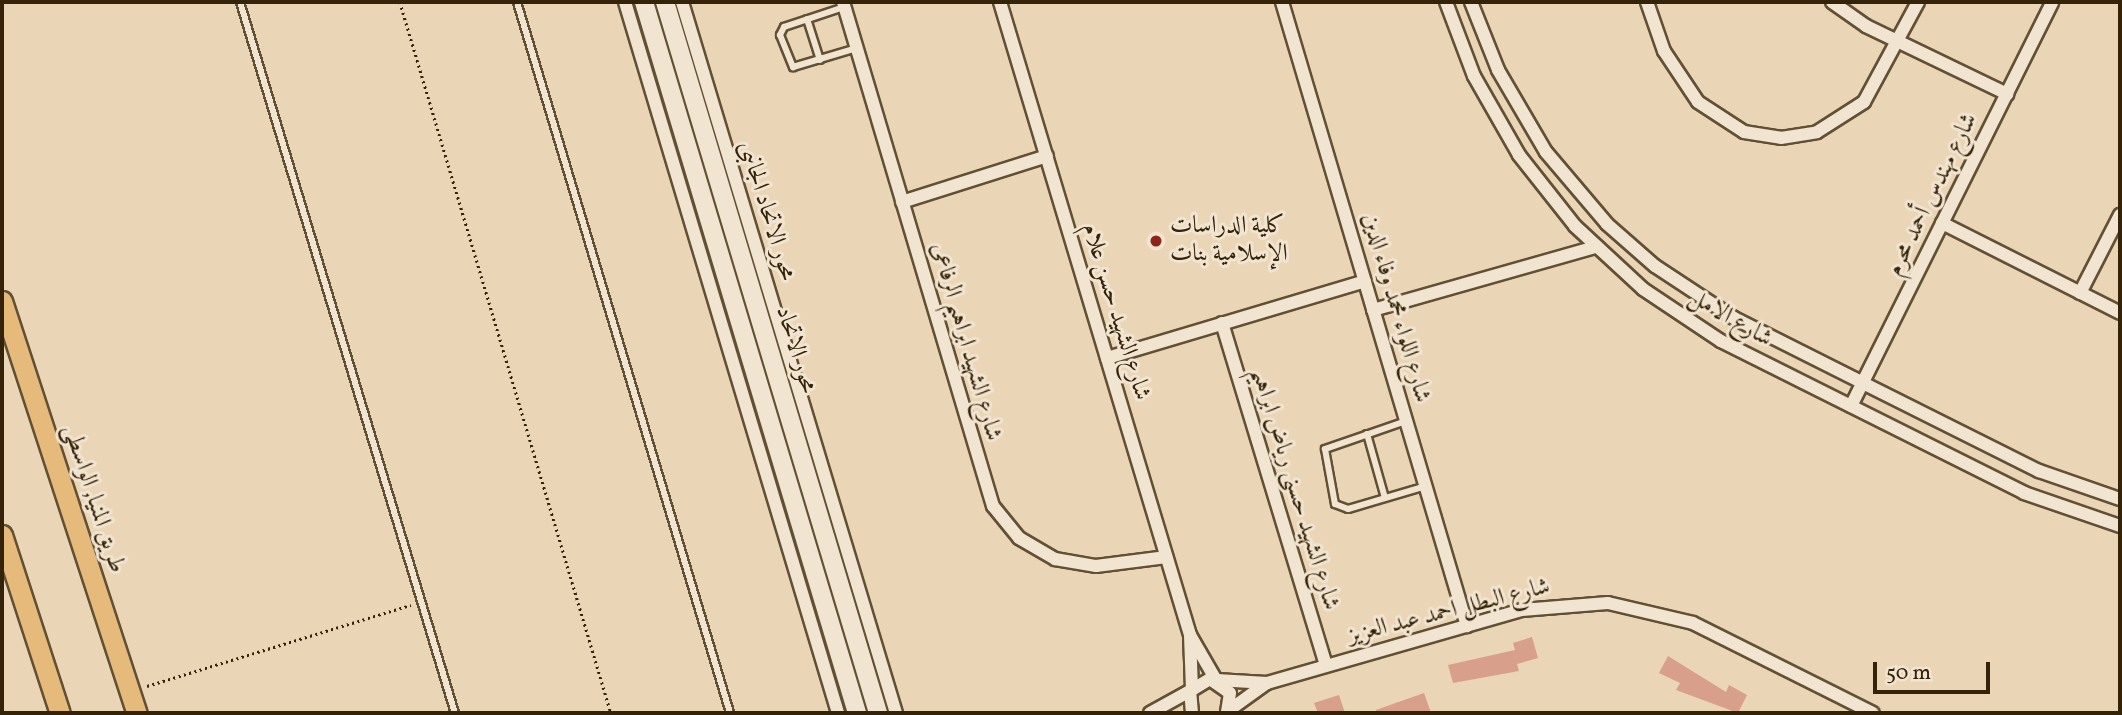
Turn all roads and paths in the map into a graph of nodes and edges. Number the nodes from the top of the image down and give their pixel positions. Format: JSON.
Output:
{"nodes":[{"id":1,"x":240,"y":2,"type":"edge"},
{"id":2,"x":400,"y":2,"type":"edge"},
{"id":3,"x":517,"y":2,"type":"edge"},
{"id":4,"x":625,"y":2,"type":"edge"},
{"id":5,"x":644,"y":2,"type":"edge"},
{"id":6,"x":665,"y":2,"type":"edge"},
{"id":7,"x":682,"y":2,"type":"edge"},
{"id":8,"x":1000,"y":2,"type":"edge"},
{"id":9,"x":1282,"y":2,"type":"edge"},
{"id":10,"x":1446,"y":2,"type":"edge"},
{"id":11,"x":1471,"y":2,"type":"edge"},
{"id":12,"x":1647,"y":2,"type":"edge"},
{"id":13,"x":1832,"y":2,"type":"edge"},
{"id":14,"x":1918,"y":2,"type":"edge"},
{"id":15,"x":2052,"y":2,"type":"edge"},
{"id":16,"x":844,"y":4,"type":"edge"},
{"id":17,"x":807,"y":19,"type":"junction"},
{"id":18,"x":1898,"y":42,"type":"junction"},
{"id":19,"x":856,"y":48,"type":"junction"},
{"id":20,"x":820,"y":60,"type":"junction"},
{"id":21,"x":2007,"y":94,"type":"junction"},
{"id":22,"x":1047,"y":156,"type":"junction"},
{"id":23,"x":902,"y":202,"type":"junction"},
{"id":24,"x":2120,"y":215,"type":"edge"},
{"id":25,"x":1942,"y":223,"type":"junction"},
{"id":26,"x":1596,"y":247,"type":"junction"},
{"id":27,"x":1365,"y":281,"type":"junction"},
{"id":28,"x":2080,"y":293,"type":"junction"},
{"id":29,"x":2,"y":301,"type":"edge"},
{"id":30,"x":1373,"y":310,"type":"junction"},
{"id":31,"x":2120,"y":313,"type":"edge"},
{"id":32,"x":1222,"y":323,"type":"junction"},
{"id":33,"x":1107,"y":358,"type":"junction"},
{"id":34,"x":1863,"y":383,"type":"junction"},
{"id":35,"x":1851,"y":406,"type":"junction"},
{"id":36,"x":1406,"y":421,"type":"junction"},
{"id":37,"x":1367,"y":434,"type":"junction"},
{"id":38,"x":1426,"y":486,"type":"junction"},
{"id":39,"x":1385,"y":498,"type":"junction"},
{"id":40,"x":2120,"y":499,"type":"edge"},
{"id":41,"x":2120,"y":526,"type":"edge"},
{"id":42,"x":2,"y":536,"type":"edge"},
{"id":43,"x":1166,"y":557,"type":"junction"},
{"id":44,"x":421,"y":602,"type":"junction"},
{"id":45,"x":1467,"y":626,"type":"junction"},
{"id":46,"x":1190,"y":635,"type":"junction"},
{"id":47,"x":1326,"y":666,"type":"junction"},
{"id":48,"x":1216,"y":680,"type":"junction"},
{"id":49,"x":1267,"y":683,"type":"junction"},
{"id":50,"x":1191,"y":690,"type":"junction"},
{"id":51,"x":130,"y":692,"type":"junction"},
{"id":52,"x":1849,"y":708,"type":"edge"},
{"id":53,"x":1227,"y":712,"type":"edge"},
{"id":54,"x":60,"y":713,"type":"edge"},
{"id":55,"x":137,"y":713,"type":"edge"},
{"id":56,"x":455,"y":713,"type":"edge"},
{"id":57,"x":611,"y":713,"type":"edge"},
{"id":58,"x":730,"y":713,"type":"edge"},
{"id":59,"x":838,"y":713,"type":"edge"},
{"id":60,"x":857,"y":713,"type":"edge"},
{"id":61,"x":878,"y":713,"type":"edge"},
{"id":62,"x":896,"y":713,"type":"edge"},
{"id":63,"x":1150,"y":713,"type":"edge"},
{"id":64,"x":1192,"y":713,"type":"edge"},
{"id":65,"x":1873,"y":713,"type":"edge"}],
"edges":[{"from":1,"to":44,"type":"lane"},
{"from":2,"to":57,"type":"path"},
{"from":3,"to":58,"type":"lane"},
{"from":4,"to":59,"type":"street"},
{"from":5,"to":60,"type":"street","name":"محور الاتحاد"},
{"from":6,"to":61,"type":"street","name":"محور الاتحاد"},
{"from":7,"to":62,"type":"street","name":"محور الاتحاد الجانبى"},
{"from":8,"to":22,"type":"street","name":"شارع الشهيد حسن علام"},
{"from":9,"to":27,"type":"street","name":"شارع اللواء محمد وفاء الدين"},
{"from":10,"to":26,"type":"street","name":"شارع الامل"},
{"from":11,"to":34,"type":"street","name":"شارع الامل"},
{"from":12,"to":18,"type":"street"},
{"from":13,"to":18,"type":"street"},
{"from":14,"to":18,"type":"street"},
{"from":15,"to":21,"type":"street","name":"شارع مهندس أحمد محرم"},
{"from":16,"to":17,"type":"lane"},
{"from":16,"to":19,"type":"street","name":"شارع الشهيد ابراهيم الرفاعى"},
{"from":17,"to":20,"type":"lane"},
{"from":17,"to":20,"type":"lane"},
{"from":18,"to":21,"type":"street"},
{"from":19,"to":20,"type":"lane"},
{"from":19,"to":23,"type":"street","name":"شارع الشهيد ابراهيم الرفاعى"},
{"from":21,"to":25,"type":"street","name":"شارع مهندس أحمد محرم"},
{"from":22,"to":23,"type":"street"},
{"from":22,"to":33,"type":"street","name":"شارع الشهيد حسن علام"},
{"from":23,"to":43,"type":"street","name":"شارع الشهيد ابراهيم الرفاعى"},
{"from":24,"to":28,"type":"street"},
{"from":25,"to":28,"type":"street"},
{"from":25,"to":34,"type":"street","name":"شارع مهندس أحمد محرم"},
{"from":26,"to":30,"type":"street"},
{"from":26,"to":35,"type":"street","name":"شارع الامل"},
{"from":27,"to":30,"type":"street","name":"شارع اللواء محمد وفاء الدين"},
{"from":27,"to":32,"type":"street"},
{"from":28,"to":31,"type":"street"},
{"from":29,"to":51,"type":"main road","name":"طريق المنيا, الواسطى"},
{"from":30,"to":36,"type":"street","name":"شارع اللواء محمد وفاء الدين"},
{"from":32,"to":33,"type":"street"},
{"from":32,"to":47,"type":"street","name":"شارع الشهيد حسنى رياض ابراهيم"},
{"from":33,"to":43,"type":"street","name":"شارع الشهيد حسن علام"},
{"from":34,"to":35,"type":"street","name":"شارع مهندس أحمد محرم"},
{"from":34,"to":40,"type":"street","name":"شارع الامل"},
{"from":35,"to":41,"type":"street","name":"شارع الامل"},
{"from":36,"to":37,"type":"lane"},
{"from":36,"to":38,"type":"street","name":"شارع اللواء محمد وفاء الدين"},
{"from":37,"to":39,"type":"lane"},
{"from":37,"to":39,"type":"lane"},
{"from":38,"to":39,"type":"lane"},
{"from":38,"to":45,"type":"street","name":"شارع اللواء محمد وفاء الدين"},
{"from":42,"to":54,"type":"main road"},
{"from":43,"to":46,"type":"street","name":"شارع الشهيد حسن علام"},
{"from":44,"to":51,"type":"path"},
{"from":44,"to":56,"type":"lane"},
{"from":45,"to":47,"type":"street","name":"شارع البطل احمد عبد العزيز"},
{"from":45,"to":52,"type":"street","name":"شارع البطل احمد عبد العزيز"},
{"from":46,"to":48,"type":"street","name":"شارع الشهيد حسن علام"},
{"from":46,"to":50,"type":"street","name":"شارع الشهيد حسن علام"},
{"from":47,"to":49,"type":"street","name":"شارع البطل احمد عبد العزيز"},
{"from":48,"to":49,"type":"street","name":"شارع البطل احمد عبد العزيز"},
{"from":48,"to":50,"type":"street"},
{"from":48,"to":53,"type":"street","name":"شارع الشهيد حسن علام"},
{"from":49,"to":53,"type":"street","name":"شارع البطل احمد عبد العزيز"},
{"from":50,"to":63,"type":"street"},
{"from":50,"to":64,"type":"street","name":"شارع الشهيد حسن علام"},
{"from":51,"to":55,"type":"main road","name":"طريق المنيا, الواسطى"},
{"from":52,"to":65,"type":"street","name":"شارع البطل احمد عبد العزيز"}]}
